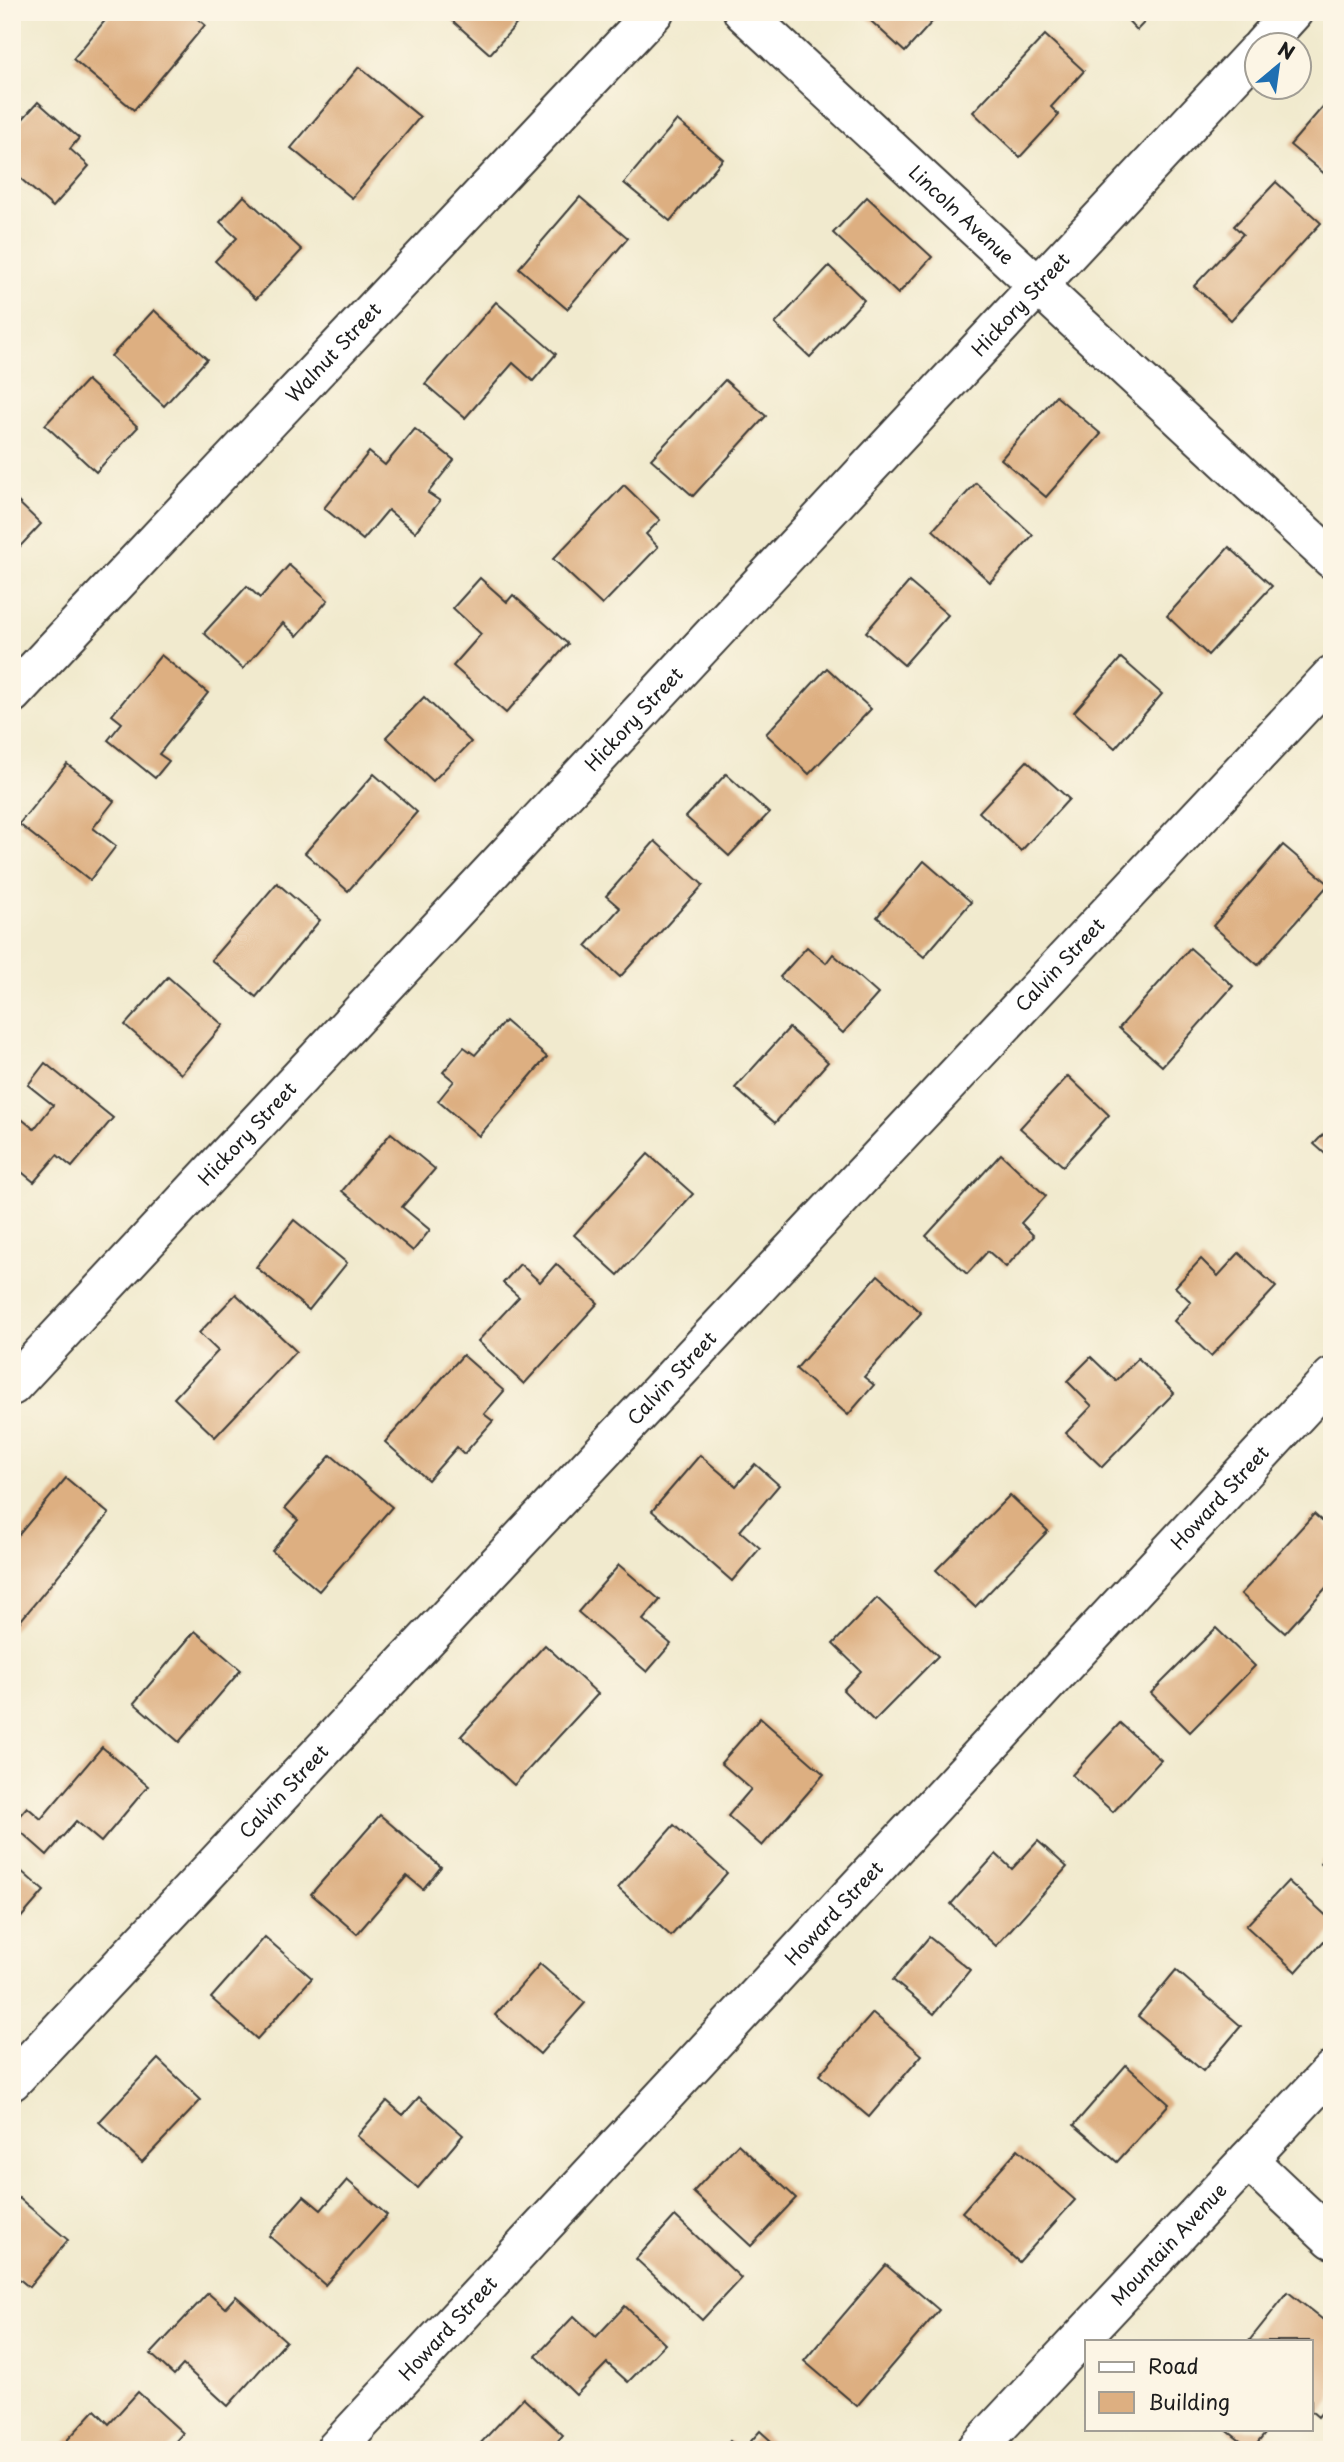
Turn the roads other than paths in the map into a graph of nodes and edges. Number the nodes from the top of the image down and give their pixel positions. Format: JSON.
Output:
{"nodes":[{"id":1,"x":654,"y":12,"type":"edge"},
{"id":2,"x":743,"y":12,"type":"edge"},
{"id":3,"x":1293,"y":12,"type":"edge"},
{"id":4,"x":1275,"y":32,"type":"edge"},
{"id":5,"x":1242,"y":67,"type":"edge"},
{"id":6,"x":1040,"y":288,"type":"junction"},
{"id":7,"x":1332,"y":559,"type":"edge"},
{"id":8,"x":1332,"y":675,"type":"edge"},
{"id":9,"x":12,"y":694,"type":"edge"},
{"id":10,"x":1332,"y":1377,"type":"edge"},
{"id":11,"x":12,"y":1386,"type":"edge"},
{"id":12,"x":1332,"y":2070,"type":"edge"},
{"id":13,"x":12,"y":2081,"type":"edge"},
{"id":14,"x":1248,"y":2160,"type":"junction"},
{"id":15,"x":1332,"y":2239,"type":"edge"},
{"id":16,"x":335,"y":2450,"type":"edge"},
{"id":17,"x":976,"y":2450,"type":"edge"}],
"edges":[{"from":1,"to":9,"type":"street","name":"Walnut Street"},
{"from":2,"to":6,"type":"street","name":"Lincoln Avenue"},
{"from":3,"to":4,"type":"street"},
{"from":5,"to":6,"type":"street","name":"Hickory Street"},
{"from":6,"to":7,"type":"street","name":"Lincoln Avenue"},
{"from":6,"to":11,"type":"street","name":"Hickory Street"},
{"from":8,"to":13,"type":"street","name":"Calvin Street"},
{"from":10,"to":16,"type":"street","name":"Howard Street"},
{"from":12,"to":14,"type":"street","name":"Mountain Avenue"},
{"from":14,"to":15,"type":"street"},
{"from":14,"to":17,"type":"street","name":"Mountain Avenue"}]}
